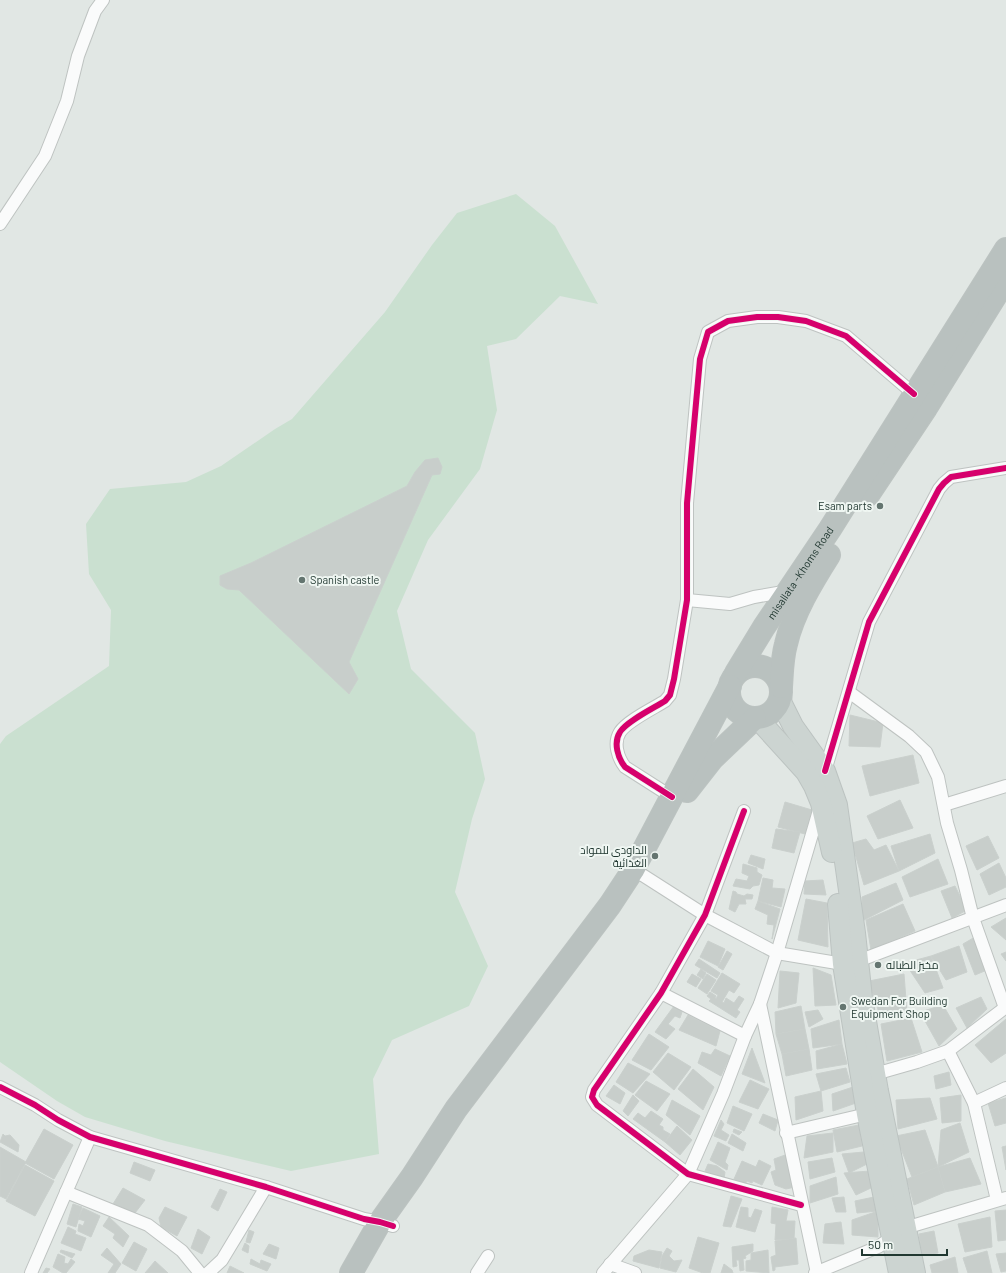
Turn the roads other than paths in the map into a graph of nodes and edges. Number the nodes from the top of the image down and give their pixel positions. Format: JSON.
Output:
{"nodes":[{"id":1,"x":103,"y":0,"type":"edge"},
{"id":2,"x":0,"y":224,"type":"edge"},
{"id":3,"x":1006,"y":249,"type":"edge"},
{"id":4,"x":1006,"y":279,"type":"edge"},
{"id":5,"x":914,"y":394,"type":"junction"},
{"id":6,"x":1006,"y":468,"type":"edge"},
{"id":7,"x":789,"y":590,"type":"junction"},
{"id":8,"x":687,"y":600,"type":"junction"},
{"id":9,"x":733,"y":680,"type":"junction"},
{"id":10,"x":849,"y":692,"type":"junction"},
{"id":11,"x":780,"y":694,"type":"junction"},
{"id":12,"x":756,"y":718,"type":"junction"},
{"id":13,"x":825,"y":771,"type":"junction"},
{"id":14,"x":1006,"y":786,"type":"edge"},
{"id":15,"x":672,"y":797,"type":"junction"},
{"id":16,"x":821,"y":803,"type":"junction"},
{"id":17,"x":944,"y":805,"type":"junction"},
{"id":18,"x":744,"y":811,"type":"dead end"},
{"id":19,"x":638,"y":873,"type":"junction"},
{"id":20,"x":1006,"y":905,"type":"edge"},
{"id":21,"x":705,"y":915,"type":"junction"},
{"id":22,"x":973,"y":918,"type":"junction"},
{"id":23,"x":777,"y":953,"type":"junction"},
{"id":24,"x":851,"y":963,"type":"junction"},
{"id":25,"x":661,"y":992,"type":"junction"},
{"id":26,"x":760,"y":1004,"type":"junction"},
{"id":27,"x":1006,"y":1007,"type":"edge"},
{"id":28,"x":745,"y":1036,"type":"junction"},
{"id":29,"x":948,"y":1050,"type":"junction"},
{"id":30,"x":875,"y":1074,"type":"junction"},
{"id":31,"x":0,"y":1087,"type":"edge"},
{"id":32,"x":1006,"y":1088,"type":"edge"},
{"id":33,"x":974,"y":1103,"type":"junction"},
{"id":34,"x":867,"y":1114,"type":"junction"},
{"id":35,"x":786,"y":1133,"type":"junction"},
{"id":36,"x":90,"y":1137,"type":"junction"},
{"id":37,"x":688,"y":1174,"type":"junction"},
{"id":38,"x":266,"y":1187,"type":"junction"},
{"id":39,"x":66,"y":1192,"type":"junction"},
{"id":40,"x":1002,"y":1199,"type":"edge"},
{"id":41,"x":801,"y":1205,"type":"junction"},
{"id":42,"x":387,"y":1224,"type":"junction"},
{"id":43,"x":899,"y":1232,"type":"junction"},
{"id":44,"x":488,"y":1256,"type":"dead end"},
{"id":45,"x":607,"y":1269,"type":"edge"},
{"id":46,"x":31,"y":1273,"type":"edge"},
{"id":47,"x":200,"y":1273,"type":"edge"},
{"id":48,"x":208,"y":1273,"type":"edge"},
{"id":49,"x":351,"y":1273,"type":"edge"},
{"id":50,"x":364,"y":1273,"type":"edge"},
{"id":51,"x":477,"y":1273,"type":"edge"},
{"id":52,"x":635,"y":1273,"type":"edge"},
{"id":53,"x":816,"y":1273,"type":"edge"},
{"id":54,"x":900,"y":1273,"type":"edge"},
{"id":55,"x":915,"y":1273,"type":"edge"}],
"edges":[{"from":1,"to":2,"type":"street"},
{"from":3,"to":5,"type":"highway","name":"misallata -Khoms Road"},
{"from":4,"to":11,"type":"highway","name":"misallata -Khoms Road"},
{"from":5,"to":7,"type":"highway","name":"misallata -Khoms Road"},
{"from":5,"to":8,"type":"street"},
{"from":6,"to":10,"type":"street"},
{"from":7,"to":8,"type":"street"},
{"from":7,"to":9,"type":"highway","name":"misallata -Khoms Road"},
{"from":8,"to":15,"type":"street"},
{"from":9,"to":11,"type":"highway"},
{"from":9,"to":12,"type":"highway"},
{"from":9,"to":15,"type":"highway","name":"misallata -Khoms Road"},
{"from":10,"to":13,"type":"street"},
{"from":10,"to":17,"type":"street"},
{"from":11,"to":12,"type":"highway"},
{"from":11,"to":13,"type":"main road"},
{"from":12,"to":16,"type":"main road"},
{"from":12,"to":19,"type":"highway"},
{"from":13,"to":24,"type":"main road"},
{"from":14,"to":17,"type":"street"},
{"from":15,"to":19,"type":"highway","name":"misallata -Khoms Road"},
{"from":16,"to":23,"type":"street"},
{"from":16,"to":24,"type":"main road"},
{"from":17,"to":22,"type":"street"},
{"from":18,"to":21,"type":"street"},
{"from":19,"to":21,"type":"street"},
{"from":19,"to":42,"type":"highway"},
{"from":20,"to":22,"type":"street"},
{"from":21,"to":23,"type":"street"},
{"from":21,"to":25,"type":"street"},
{"from":22,"to":24,"type":"street"},
{"from":22,"to":27,"type":"street"},
{"from":23,"to":24,"type":"street"},
{"from":23,"to":26,"type":"street"},
{"from":24,"to":30,"type":"main road"},
{"from":24,"to":34,"type":"main road"},
{"from":25,"to":28,"type":"street"},
{"from":25,"to":37,"type":"street"},
{"from":26,"to":28,"type":"street"},
{"from":26,"to":35,"type":"street"},
{"from":27,"to":29,"type":"street"},
{"from":28,"to":37,"type":"street"},
{"from":29,"to":30,"type":"street"},
{"from":29,"to":33,"type":"street"},
{"from":30,"to":43,"type":"main road"},
{"from":31,"to":36,"type":"street"},
{"from":32,"to":33,"type":"street"},
{"from":33,"to":40,"type":"street"},
{"from":34,"to":35,"type":"street"},
{"from":34,"to":43,"type":"main road"},
{"from":35,"to":41,"type":"street"},
{"from":36,"to":38,"type":"street"},
{"from":36,"to":39,"type":"street"},
{"from":37,"to":41,"type":"street"},
{"from":37,"to":45,"type":"street"},
{"from":38,"to":42,"type":"street"},
{"from":38,"to":48,"type":"street"},
{"from":39,"to":46,"type":"street"},
{"from":39,"to":47,"type":"street"},
{"from":40,"to":43,"type":"street"},
{"from":41,"to":53,"type":"street"},
{"from":42,"to":49,"type":"highway"},
{"from":42,"to":50,"type":"highway"},
{"from":43,"to":53,"type":"street"},
{"from":43,"to":54,"type":"main road"},
{"from":43,"to":55,"type":"main road"},
{"from":44,"to":51,"type":"street"},
{"from":45,"to":52,"type":"street"}]}
